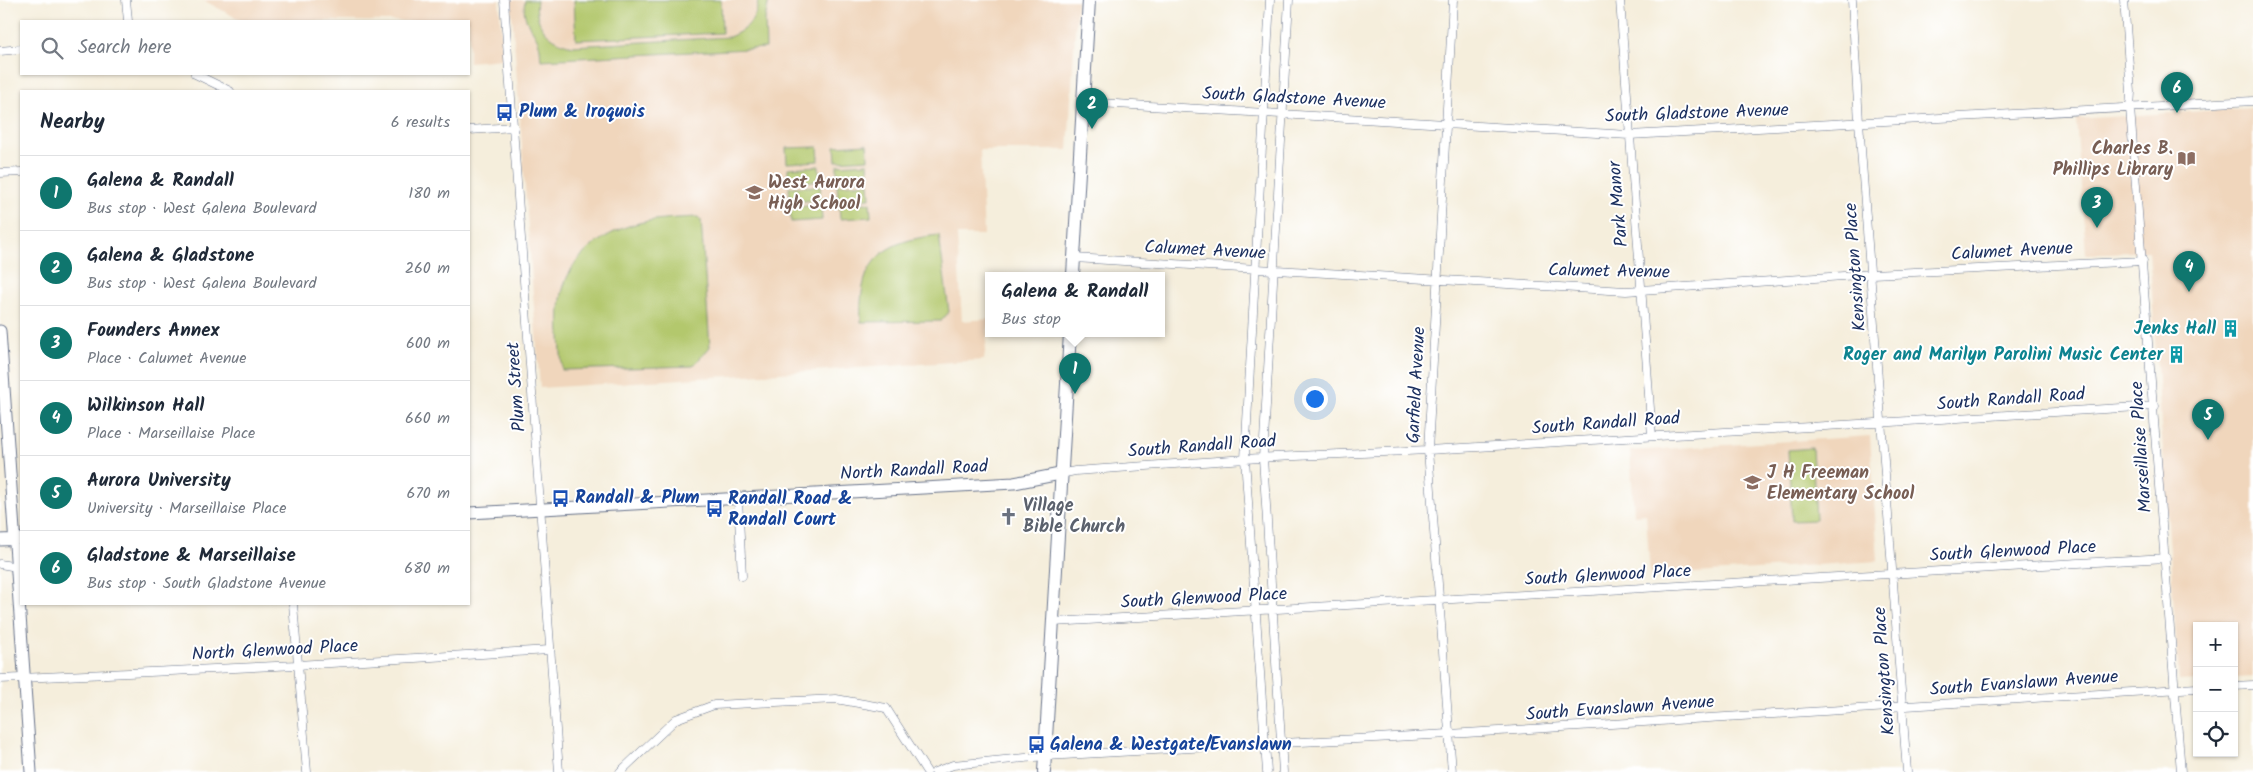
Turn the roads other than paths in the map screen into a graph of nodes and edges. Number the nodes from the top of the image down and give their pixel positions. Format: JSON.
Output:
{"nodes":[{"id":1,"x":126,"y":0,"type":"edge"},
{"id":2,"x":504,"y":0,"type":"edge"},
{"id":3,"x":1089,"y":0,"type":"edge"},
{"id":4,"x":1270,"y":0,"type":"edge"},
{"id":5,"x":1289,"y":0,"type":"edge"},
{"id":6,"x":1453,"y":0,"type":"edge"},
{"id":7,"x":1620,"y":0,"type":"edge"},
{"id":8,"x":1852,"y":0,"type":"edge"},
{"id":9,"x":2124,"y":0,"type":"edge"},
{"id":10,"x":128,"y":20,"type":"edge"},
{"id":11,"x":20,"y":49,"type":"edge"},
{"id":12,"x":0,"y":51,"type":"edge"},
{"id":13,"x":198,"y":75,"type":"edge"},
{"id":14,"x":228,"y":90,"type":"edge"},
{"id":15,"x":2253,"y":101,"type":"edge"},
{"id":16,"x":1083,"y":102,"type":"junction"},
{"id":17,"x":2130,"y":108,"type":"junction"},
{"id":18,"x":1263,"y":113,"type":"junction"},
{"id":19,"x":1284,"y":114,"type":"junction"},
{"id":20,"x":1859,"y":122,"type":"junction"},
{"id":21,"x":1447,"y":124,"type":"junction"},
{"id":22,"x":514,"y":127,"type":"junction"},
{"id":23,"x":470,"y":130,"type":"edge"},
{"id":24,"x":1629,"y":135,"type":"junction"},
{"id":25,"x":20,"y":172,"type":"edge"},
{"id":26,"x":0,"y":173,"type":"edge"},
{"id":27,"x":1074,"y":258,"type":"junction"},
{"id":28,"x":2143,"y":261,"type":"junction"},
{"id":29,"x":1256,"y":269,"type":"junction"},
{"id":30,"x":1272,"y":270,"type":"junction"},
{"id":31,"x":1073,"y":272,"type":"edge"},
{"id":32,"x":1872,"y":274,"type":"junction"},
{"id":33,"x":1438,"y":279,"type":"junction"},
{"id":34,"x":1641,"y":291,"type":"junction"},
{"id":35,"x":0,"y":331,"type":"edge"},
{"id":36,"x":1070,"y":337,"type":"edge"},
{"id":37,"x":2154,"y":406,"type":"junction"},
{"id":38,"x":1882,"y":423,"type":"junction"},
{"id":39,"x":1652,"y":436,"type":"junction"},
{"id":40,"x":1428,"y":450,"type":"junction"},
{"id":41,"x":1263,"y":458,"type":"junction"},
{"id":42,"x":1245,"y":459,"type":"junction"},
{"id":43,"x":1060,"y":474,"type":"junction"},
{"id":44,"x":738,"y":499,"type":"junction"},
{"id":45,"x":541,"y":509,"type":"junction"},
{"id":46,"x":470,"y":513,"type":"edge"},
{"id":47,"x":18,"y":539,"type":"edge"},
{"id":48,"x":0,"y":540,"type":"edge"},
{"id":49,"x":2166,"y":558,"type":"junction"},
{"id":50,"x":0,"y":564,"type":"edge"},
{"id":51,"x":17,"y":567,"type":"junction"},
{"id":52,"x":1893,"y":574,"type":"junction"},
{"id":53,"x":742,"y":576,"type":"dead end"},
{"id":54,"x":1440,"y":600,"type":"junction"},
{"id":55,"x":293,"y":605,"type":"edge"},
{"id":56,"x":1273,"y":610,"type":"junction"},
{"id":57,"x":1255,"y":611,"type":"junction"},
{"id":58,"x":1053,"y":622,"type":"junction"},
{"id":59,"x":550,"y":650,"type":"junction"},
{"id":60,"x":297,"y":666,"type":"junction"},
{"id":61,"x":25,"y":677,"type":"junction"},
{"id":62,"x":0,"y":678,"type":"edge"},
{"id":63,"x":2253,"y":685,"type":"edge"},
{"id":64,"x":2238,"y":686,"type":"edge"},
{"id":65,"x":2193,"y":688,"type":"edge"},
{"id":66,"x":2175,"y":689,"type":"junction"},
{"id":67,"x":1902,"y":706,"type":"junction"},
{"id":68,"x":1449,"y":734,"type":"junction"},
{"id":69,"x":1281,"y":742,"type":"junction"},
{"id":70,"x":1264,"y":743,"type":"junction"},
{"id":71,"x":1045,"y":756,"type":"junction"},
{"id":72,"x":31,"y":772,"type":"edge"},
{"id":73,"x":307,"y":772,"type":"edge"},
{"id":74,"x":559,"y":772,"type":"edge"},
{"id":75,"x":620,"y":772,"type":"edge"},
{"id":76,"x":926,"y":772,"type":"edge"},
{"id":77,"x":935,"y":772,"type":"edge"},
{"id":78,"x":1044,"y":772,"type":"edge"},
{"id":79,"x":1267,"y":772,"type":"edge"},
{"id":80,"x":1284,"y":772,"type":"edge"},
{"id":81,"x":1452,"y":772,"type":"edge"},
{"id":82,"x":1907,"y":772,"type":"edge"},
{"id":83,"x":2181,"y":772,"type":"edge"}],
"edges":[{"from":1,"to":10,"type":"street"},
{"from":2,"to":22,"type":"street","name":"Plum Street"},
{"from":3,"to":16,"type":"main road"},
{"from":4,"to":18,"type":"street"},
{"from":5,"to":19,"type":"street"},
{"from":6,"to":21,"type":"street","name":"Garfield Avenue"},
{"from":7,"to":24,"type":"street","name":"Park Manor"},
{"from":8,"to":20,"type":"street","name":"Kensington Place"},
{"from":9,"to":17,"type":"street","name":"Marseillaise Place"},
{"from":11,"to":12,"type":"street"},
{"from":13,"to":14,"type":"street"},
{"from":15,"to":17,"type":"street","name":"South Gladstone Avenue"},
{"from":16,"to":18,"type":"street","name":"South Gladstone Avenue"},
{"from":16,"to":27,"type":"main road"},
{"from":17,"to":20,"type":"street","name":"South Gladstone Avenue"},
{"from":17,"to":28,"type":"street","name":"Marseillaise Place"},
{"from":18,"to":19,"type":"street","name":"South Gladstone Avenue"},
{"from":18,"to":29,"type":"street"},
{"from":19,"to":21,"type":"street","name":"South Gladstone Avenue"},
{"from":19,"to":30,"type":"street"},
{"from":20,"to":24,"type":"street","name":"South Gladstone Avenue"},
{"from":20,"to":32,"type":"street","name":"Kensington Place"},
{"from":21,"to":24,"type":"street","name":"South Gladstone Avenue"},
{"from":21,"to":33,"type":"street","name":"Garfield Avenue"},
{"from":22,"to":23,"type":"street"},
{"from":22,"to":45,"type":"street","name":"Plum Street"},
{"from":24,"to":34,"type":"street","name":"Park Manor"},
{"from":25,"to":26,"type":"street"},
{"from":27,"to":29,"type":"street","name":"Calumet Avenue"},
{"from":27,"to":31,"type":"main road"},
{"from":28,"to":32,"type":"street","name":"Calumet Avenue"},
{"from":28,"to":37,"type":"street","name":"Marseillaise Place"},
{"from":29,"to":30,"type":"street","name":"Calumet Avenue"},
{"from":29,"to":42,"type":"street"},
{"from":30,"to":33,"type":"street","name":"Calumet Avenue"},
{"from":30,"to":41,"type":"street"},
{"from":32,"to":34,"type":"street","name":"Calumet Avenue"},
{"from":32,"to":38,"type":"street","name":"Kensington Place"},
{"from":33,"to":34,"type":"street","name":"Calumet Avenue"},
{"from":33,"to":40,"type":"street","name":"Garfield Avenue"},
{"from":34,"to":39,"type":"street","name":"Park Manor"},
{"from":35,"to":47,"type":"main road"},
{"from":36,"to":43,"type":"main road"},
{"from":37,"to":38,"type":"street","name":"South Randall Road"},
{"from":37,"to":49,"type":"street","name":"Marseillaise Place"},
{"from":38,"to":39,"type":"street","name":"South Randall Road"},
{"from":38,"to":52,"type":"street","name":"Kensington Place"},
{"from":39,"to":40,"type":"street","name":"South Randall Road"},
{"from":40,"to":41,"type":"street","name":"South Randall Road"},
{"from":40,"to":54,"type":"street","name":"Garfield Avenue"},
{"from":41,"to":42,"type":"street","name":"South Randall Road"},
{"from":41,"to":56,"type":"street"},
{"from":42,"to":43,"type":"street","name":"South Randall Road"},
{"from":42,"to":57,"type":"street"},
{"from":43,"to":44,"type":"main road","name":"North Randall Road"},
{"from":43,"to":58,"type":"main road"},
{"from":44,"to":45,"type":"main road","name":"North Randall Road"},
{"from":44,"to":53,"type":"street"},
{"from":45,"to":46,"type":"main road","name":"North Randall Road"},
{"from":45,"to":59,"type":"street","name":"Plum Street"},
{"from":47,"to":48,"type":"main road"},
{"from":47,"to":51,"type":"main road"},
{"from":49,"to":52,"type":"street","name":"South Glenwood Place"},
{"from":49,"to":66,"type":"street","name":"Marseillaise Place"},
{"from":50,"to":51,"type":"street"},
{"from":51,"to":61,"type":"main road"},
{"from":52,"to":54,"type":"street","name":"South Glenwood Place"},
{"from":52,"to":67,"type":"street","name":"Kensington Place"},
{"from":54,"to":56,"type":"street","name":"South Glenwood Place"},
{"from":54,"to":68,"type":"street","name":"Garfield Avenue"},
{"from":55,"to":60,"type":"street"},
{"from":56,"to":57,"type":"street","name":"South Glenwood Place"},
{"from":56,"to":69,"type":"street"},
{"from":57,"to":58,"type":"street","name":"South Glenwood Place"},
{"from":57,"to":70,"type":"street"},
{"from":58,"to":71,"type":"main road"},
{"from":59,"to":60,"type":"street","name":"North Glenwood Place"},
{"from":59,"to":74,"type":"street","name":"Plum Street"},
{"from":60,"to":61,"type":"street","name":"North Glenwood Place"},
{"from":60,"to":73,"type":"street"},
{"from":61,"to":62,"type":"street","name":"North Glenwood Place"},
{"from":61,"to":72,"type":"main road"},
{"from":63,"to":64,"type":"street"},
{"from":65,"to":66,"type":"street","name":"South Evanslawn Avenue"},
{"from":66,"to":67,"type":"street","name":"South Evanslawn Avenue"},
{"from":66,"to":83,"type":"street","name":"Marseillaise Place"},
{"from":67,"to":68,"type":"street","name":"South Evanslawn Avenue"},
{"from":67,"to":82,"type":"street","name":"Kensington Place"},
{"from":68,"to":69,"type":"street","name":"South Evanslawn Avenue"},
{"from":68,"to":81,"type":"street","name":"Garfield Avenue"},
{"from":69,"to":70,"type":"street","name":"South Evanslawn Avenue"},
{"from":69,"to":80,"type":"street"},
{"from":70,"to":71,"type":"street","name":"South Evanslawn Avenue"},
{"from":70,"to":79,"type":"street"},
{"from":71,"to":77,"type":"street","name":"South Evanslawn Avenue"},
{"from":71,"to":78,"type":"main road"},
{"from":75,"to":76,"type":"street"}]}
